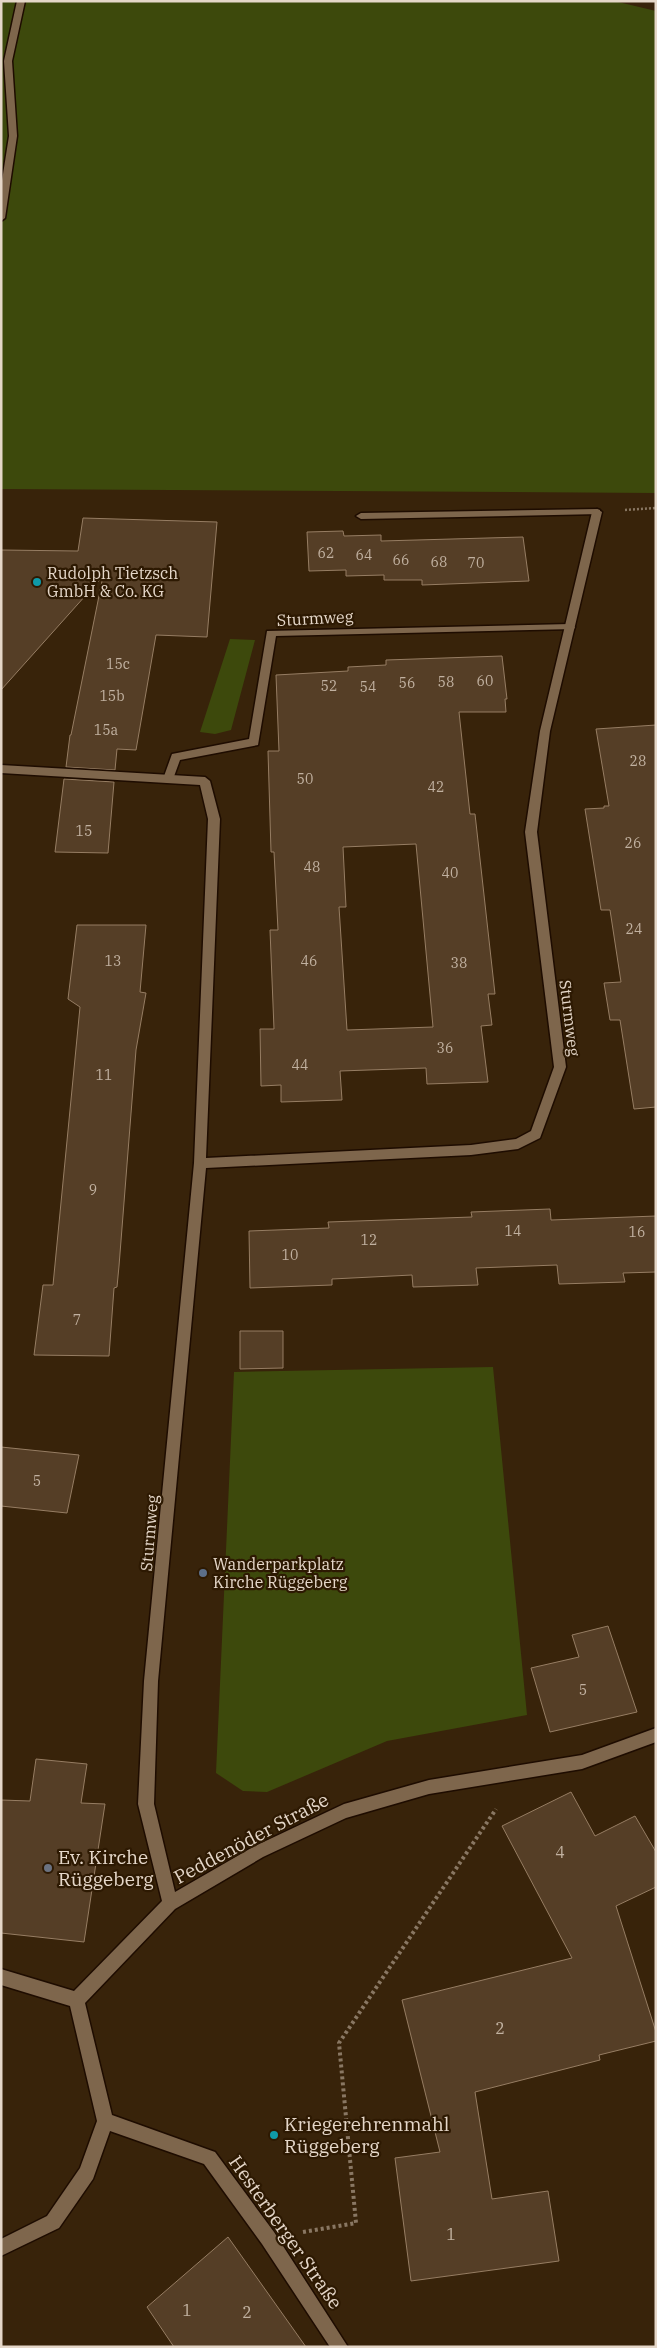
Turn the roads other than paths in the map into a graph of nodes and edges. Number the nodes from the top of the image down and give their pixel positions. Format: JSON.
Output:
{"nodes":[{"id":1,"x":21,"y":1,"type":"edge"},
{"id":2,"x":1,"y":218,"type":"edge"},
{"id":3,"x":361,"y":516,"type":"dead end"},
{"id":4,"x":570,"y":627,"type":"junction"},
{"id":5,"x":1,"y":769,"type":"edge"},
{"id":6,"x":168,"y":779,"type":"junction"},
{"id":7,"x":200,"y":1163,"type":"junction"},
{"id":8,"x":656,"y":1734,"type":"edge"},
{"id":9,"x":170,"y":1904,"type":"junction"},
{"id":10,"x":1,"y":1977,"type":"edge"},
{"id":11,"x":77,"y":2000,"type":"junction"},
{"id":12,"x":105,"y":2121,"type":"junction"},
{"id":13,"x":1,"y":2248,"type":"edge"},
{"id":14,"x":340,"y":2347,"type":"edge"}],
"edges":[{"from":1,"to":2,"type":"street"},
{"from":3,"to":4,"type":"street","name":"Sturmweg"},
{"from":4,"to":6,"type":"street","name":"Sturmweg"},
{"from":4,"to":7,"type":"street","name":"Sturmweg"},
{"from":5,"to":6,"type":"street","name":"Sturmweg"},
{"from":6,"to":7,"type":"street","name":"Sturmweg"},
{"from":7,"to":9,"type":"street","name":"Sturmweg"},
{"from":8,"to":9,"type":"street","name":"Peddenöder Straße"},
{"from":9,"to":11,"type":"street","name":"Peddenöder Straße"},
{"from":10,"to":11,"type":"street"},
{"from":11,"to":12,"type":"street"},
{"from":12,"to":13,"type":"street"},
{"from":12,"to":14,"type":"street","name":"Hesterberger Straße"}]}
